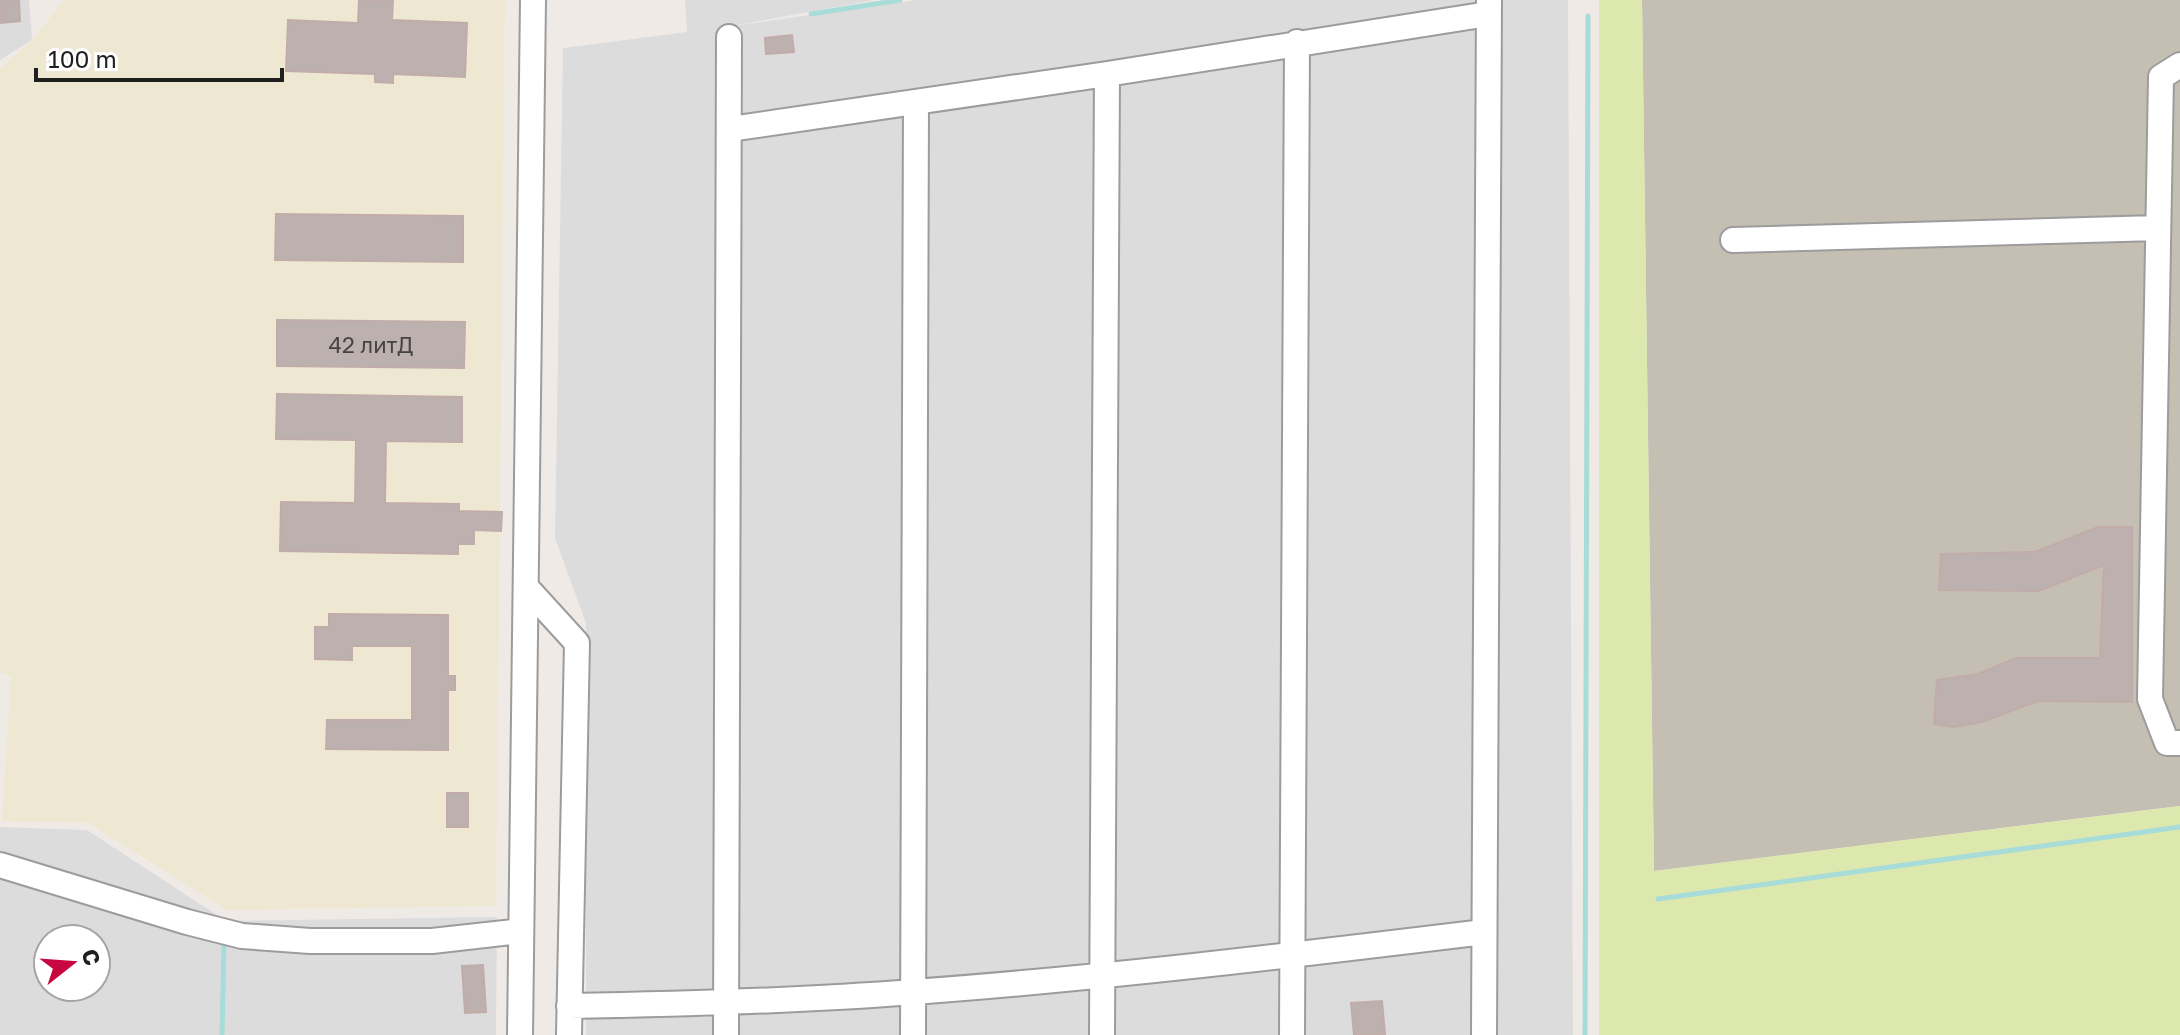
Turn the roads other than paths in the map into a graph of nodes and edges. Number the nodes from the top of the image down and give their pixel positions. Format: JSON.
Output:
{"nodes":[{"id":1,"x":533,"y":0,"type":"edge"},
{"id":2,"x":1488,"y":7,"type":"edge"},
{"id":3,"x":729,"y":37,"type":"dead end"},
{"id":4,"x":1297,"y":42,"type":"junction"},
{"id":5,"x":2180,"y":65,"type":"edge"},
{"id":6,"x":1107,"y":74,"type":"junction"},
{"id":7,"x":916,"y":102,"type":"junction"},
{"id":8,"x":730,"y":129,"type":"junction"},
{"id":9,"x":2158,"y":228,"type":"junction"},
{"id":10,"x":1733,"y":240,"type":"dead end"},
{"id":11,"x":526,"y":587,"type":"junction"},
{"id":12,"x":2180,"y":743,"type":"edge"},
{"id":13,"x":0,"y":865,"type":"edge"},
{"id":14,"x":521,"y":931,"type":"junction"},
{"id":15,"x":1484,"y":932,"type":"junction"},
{"id":16,"x":1292,"y":955,"type":"junction"},
{"id":17,"x":1102,"y":974,"type":"junction"},
{"id":18,"x":913,"y":992,"type":"junction"},
{"id":19,"x":726,"y":1003,"type":"junction"},
{"id":20,"x":569,"y":1006,"type":"junction"},
{"id":21,"x":520,"y":1035,"type":"edge"},
{"id":22,"x":569,"y":1035,"type":"edge"},
{"id":23,"x":726,"y":1035,"type":"edge"},
{"id":24,"x":913,"y":1035,"type":"edge"},
{"id":25,"x":1102,"y":1035,"type":"edge"},
{"id":26,"x":1292,"y":1035,"type":"edge"},
{"id":27,"x":1484,"y":1035,"type":"edge"}],
"edges":[{"from":1,"to":11,"type":"street"},
{"from":2,"to":4,"type":"street"},
{"from":2,"to":15,"type":"street"},
{"from":3,"to":8,"type":"street"},
{"from":4,"to":6,"type":"street"},
{"from":4,"to":16,"type":"street"},
{"from":5,"to":9,"type":"street"},
{"from":6,"to":7,"type":"street"},
{"from":6,"to":17,"type":"street"},
{"from":7,"to":8,"type":"street"},
{"from":7,"to":18,"type":"street"},
{"from":8,"to":19,"type":"street"},
{"from":9,"to":10,"type":"street"},
{"from":9,"to":12,"type":"street"},
{"from":11,"to":14,"type":"street"},
{"from":11,"to":20,"type":"street"},
{"from":13,"to":14,"type":"street"},
{"from":14,"to":21,"type":"street"},
{"from":15,"to":16,"type":"street"},
{"from":15,"to":27,"type":"street"},
{"from":16,"to":17,"type":"street"},
{"from":16,"to":26,"type":"street"},
{"from":17,"to":18,"type":"street"},
{"from":17,"to":25,"type":"street"},
{"from":18,"to":19,"type":"street"},
{"from":18,"to":24,"type":"street"},
{"from":19,"to":20,"type":"street"},
{"from":19,"to":23,"type":"street"},
{"from":20,"to":22,"type":"street"}]}
